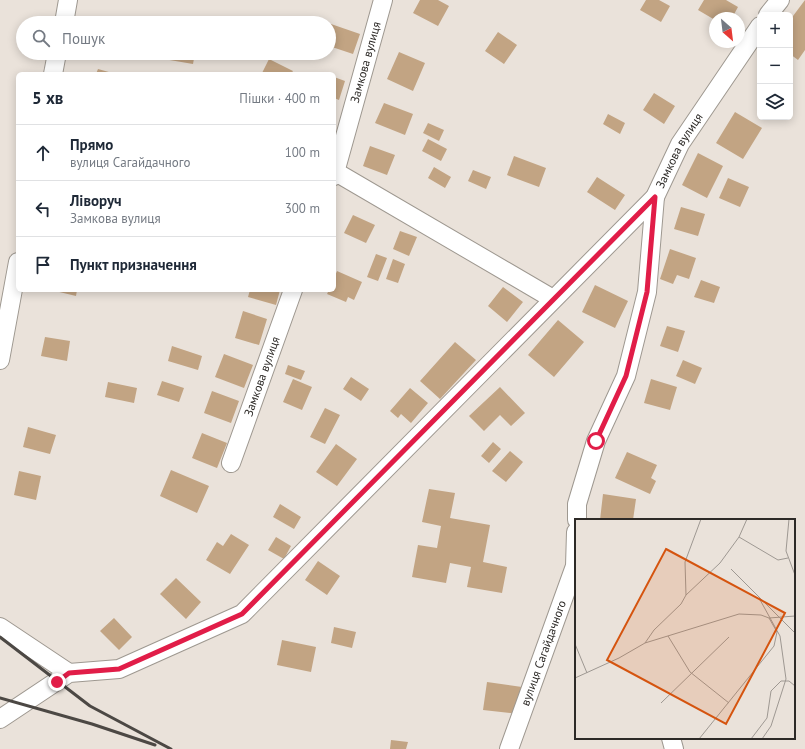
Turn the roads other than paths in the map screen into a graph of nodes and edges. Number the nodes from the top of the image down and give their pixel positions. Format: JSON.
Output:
{"nodes":[{"id":1,"x":68,"y":0,"type":"edge"},
{"id":2,"x":383,"y":0,"type":"edge"},
{"id":3,"x":780,"y":0,"type":"edge"},
{"id":4,"x":770,"y":12,"type":"edge"},
{"id":5,"x":65,"y":16,"type":"edge"},
{"id":6,"x":757,"y":30,"type":"edge"},
{"id":7,"x":56,"y":60,"type":"edge"},
{"id":8,"x":53,"y":72,"type":"edge"},
{"id":9,"x":336,"y":166,"type":"edge"},
{"id":10,"x":336,"y":174,"type":"edge"},
{"id":11,"x":655,"y":197,"type":"junction"},
{"id":12,"x":16,"y":273,"type":"edge"},
{"id":13,"x":292,"y":292,"type":"edge"},
{"id":14,"x":553,"y":299,"type":"junction"},
{"id":15,"x":0,"y":360,"type":"edge"},
{"id":16,"x":231,"y":463,"type":"dead end"},
{"id":17,"x":576,"y":519,"type":"edge"},
{"id":18,"x":575,"y":568,"type":"edge"},
{"id":19,"x":0,"y":627,"type":"edge"},
{"id":20,"x":69,"y":673,"type":"junction"},
{"id":21,"x":0,"y":719,"type":"edge"},
{"id":22,"x":671,"y":739,"type":"edge"},
{"id":23,"x":509,"y":749,"type":"edge"},
{"id":24,"x":674,"y":749,"type":"edge"}],
"edges":[{"from":1,"to":5,"type":"street"},
{"from":2,"to":9,"type":"street","name":"Замкова вулиця"},
{"from":3,"to":4,"type":"street"},
{"from":6,"to":11,"type":"street","name":"Замкова вулиця"},
{"from":7,"to":8,"type":"street"},
{"from":10,"to":14,"type":"street","name":"Замкова вулиця"},
{"from":11,"to":14,"type":"street","name":"Замкова вулиця"},
{"from":11,"to":17,"type":"street"},
{"from":12,"to":15,"type":"street"},
{"from":13,"to":16,"type":"street","name":"Замкова вулиця"},
{"from":14,"to":20,"type":"street","name":"Замкова вулиця"},
{"from":18,"to":23,"type":"street","name":"вулиця Сагайдачного"},
{"from":19,"to":20,"type":"street"},
{"from":20,"to":21,"type":"street","name":"Замкова вулиця"},
{"from":22,"to":24,"type":"street"}]}
